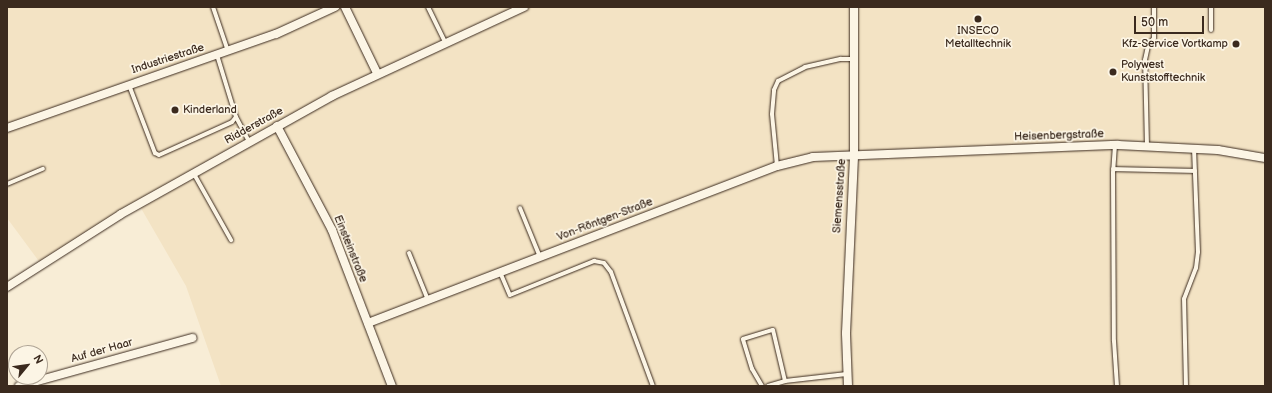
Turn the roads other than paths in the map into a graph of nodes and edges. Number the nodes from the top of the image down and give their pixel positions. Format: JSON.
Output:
{"nodes":[{"id":1,"x":213,"y":7,"type":"edge"},
{"id":2,"x":335,"y":7,"type":"edge"},
{"id":3,"x":345,"y":7,"type":"edge"},
{"id":4,"x":428,"y":7,"type":"edge"},
{"id":5,"x":524,"y":7,"type":"edge"},
{"id":6,"x":854,"y":7,"type":"edge"},
{"id":7,"x":1154,"y":7,"type":"edge"},
{"id":8,"x":1211,"y":7,"type":"edge"},
{"id":9,"x":1211,"y":30,"type":"dead end"},
{"id":10,"x":445,"y":42,"type":"junction"},
{"id":11,"x":228,"y":51,"type":"junction"},
{"id":12,"x":216,"y":55,"type":"junction"},
{"id":13,"x":854,"y":58,"type":"junction"},
{"id":14,"x":377,"y":73,"type":"junction"},
{"id":15,"x":129,"y":83,"type":"junction"},
{"id":16,"x":236,"y":117,"type":"junction"},
{"id":17,"x":277,"y":126,"type":"junction"},
{"id":18,"x":7,"y":128,"type":"edge"},
{"id":19,"x":249,"y":141,"type":"junction"},
{"id":20,"x":1115,"y":145,"type":"junction"},
{"id":21,"x":1147,"y":146,"type":"junction"},
{"id":22,"x":1194,"y":149,"type":"junction"},
{"id":23,"x":854,"y":154,"type":"junction"},
{"id":24,"x":1265,"y":158,"type":"edge"},
{"id":25,"x":777,"y":166,"type":"junction"},
{"id":26,"x":43,"y":169,"type":"dead end"},
{"id":27,"x":1113,"y":169,"type":"junction"},
{"id":28,"x":1195,"y":171,"type":"junction"},
{"id":29,"x":193,"y":173,"type":"junction"},
{"id":30,"x":7,"y":184,"type":"edge"},
{"id":31,"x":520,"y":208,"type":"dead end"},
{"id":32,"x":232,"y":240,"type":"dead end"},
{"id":33,"x":409,"y":253,"type":"dead end"},
{"id":34,"x":540,"y":256,"type":"junction"},
{"id":35,"x":500,"y":272,"type":"junction"},
{"id":36,"x":7,"y":286,"type":"edge"},
{"id":37,"x":428,"y":300,"type":"junction"},
{"id":38,"x":368,"y":323,"type":"junction"},
{"id":39,"x":192,"y":338,"type":"dead end"},
{"id":40,"x":848,"y":374,"type":"junction"},
{"id":41,"x":784,"y":381,"type":"junction"},
{"id":42,"x":20,"y":386,"type":"edge"},
{"id":43,"x":392,"y":386,"type":"edge"},
{"id":44,"x":653,"y":386,"type":"edge"},
{"id":45,"x":762,"y":386,"type":"edge"},
{"id":46,"x":768,"y":386,"type":"edge"},
{"id":47,"x":848,"y":386,"type":"edge"},
{"id":48,"x":1117,"y":386,"type":"edge"},
{"id":49,"x":1186,"y":386,"type":"edge"}],
"edges":[{"from":1,"to":11,"type":"lane"},
{"from":2,"to":11,"type":"street","name":"Industriestraße"},
{"from":3,"to":14,"type":"street"},
{"from":4,"to":10,"type":"lane"},
{"from":5,"to":10,"type":"street","name":"Ridderstraße"},
{"from":6,"to":13,"type":"street","name":"Siemensstraße"},
{"from":7,"to":21,"type":"lane"},
{"from":8,"to":9,"type":"lane"},
{"from":10,"to":14,"type":"street","name":"Ridderstraße"},
{"from":11,"to":12,"type":"street","name":"Industriestraße"},
{"from":12,"to":15,"type":"street","name":"Industriestraße"},
{"from":12,"to":16,"type":"lane"},
{"from":13,"to":23,"type":"street","name":"Siemensstraße"},
{"from":13,"to":25,"type":"lane"},
{"from":14,"to":17,"type":"street","name":"Ridderstraße"},
{"from":15,"to":16,"type":"lane"},
{"from":15,"to":18,"type":"street","name":"Industriestraße"},
{"from":16,"to":19,"type":"lane"},
{"from":17,"to":19,"type":"street","name":"Ridderstraße"},
{"from":17,"to":38,"type":"street","name":"Einsteinstraße"},
{"from":19,"to":29,"type":"street","name":"Ridderstraße"},
{"from":20,"to":21,"type":"street","name":"Heisenbergstraße"},
{"from":20,"to":23,"type":"street","name":"Heisenbergstraße"},
{"from":20,"to":27,"type":"lane"},
{"from":21,"to":22,"type":"street","name":"Heisenbergstraße"},
{"from":22,"to":24,"type":"street","name":"Heisenbergstraße"},
{"from":22,"to":28,"type":"lane"},
{"from":23,"to":25,"type":"street","name":"Von-Röntgen-Straße"},
{"from":23,"to":40,"type":"street","name":"Siemensstraße"},
{"from":25,"to":34,"type":"street","name":"Von-Röntgen-Straße"},
{"from":26,"to":30,"type":"lane"},
{"from":27,"to":28,"type":"lane"},
{"from":27,"to":48,"type":"lane"},
{"from":28,"to":49,"type":"lane"},
{"from":29,"to":32,"type":"lane"},
{"from":29,"to":36,"type":"street","name":"Ridderstraße"},
{"from":31,"to":34,"type":"lane"},
{"from":33,"to":37,"type":"lane"},
{"from":34,"to":35,"type":"street","name":"Von-Röntgen-Straße"},
{"from":35,"to":37,"type":"street","name":"Von-Röntgen-Straße"},
{"from":35,"to":44,"type":"lane"},
{"from":37,"to":38,"type":"street","name":"Von-Röntgen-Straße"},
{"from":38,"to":43,"type":"street","name":"Einsteinstraße"},
{"from":39,"to":42,"type":"street","name":"Auf der Haar"},
{"from":40,"to":41,"type":"lane"},
{"from":40,"to":47,"type":"street","name":"Siemensstraße"},
{"from":41,"to":45,"type":"lane"},
{"from":41,"to":46,"type":"lane"}]}
